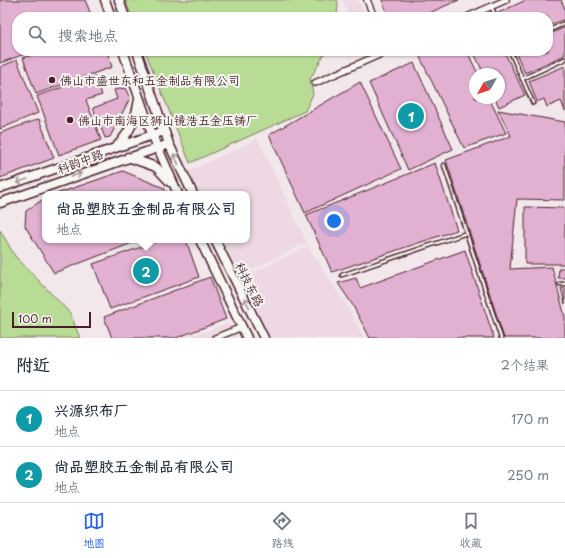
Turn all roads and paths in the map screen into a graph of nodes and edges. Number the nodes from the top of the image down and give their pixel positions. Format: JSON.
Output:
{"nodes":[{"id":1,"x":105,"y":0,"type":"edge"},
{"id":2,"x":119,"y":0,"type":"edge"},
{"id":3,"x":367,"y":0,"type":"edge"},
{"id":4,"x":506,"y":0,"type":"edge"},
{"id":5,"x":491,"y":6,"type":"junction"},
{"id":6,"x":109,"y":12,"type":"edge"},
{"id":7,"x":123,"y":12,"type":"edge"},
{"id":8,"x":372,"y":12,"type":"edge"},
{"id":9,"x":478,"y":12,"type":"edge"},
{"id":10,"x":494,"y":12,"type":"edge"},
{"id":11,"x":565,"y":23,"type":"edge"},
{"id":12,"x":553,"y":29,"type":"edge"},
{"id":13,"x":125,"y":56,"type":"edge"},
{"id":14,"x":139,"y":56,"type":"edge"},
{"id":15,"x":377,"y":56,"type":"edge"},
{"id":16,"x":512,"y":56,"type":"edge"},
{"id":17,"x":565,"y":59,"type":"edge"},
{"id":18,"x":522,"y":79,"type":"junction"},
{"id":19,"x":315,"y":83,"type":"dead end"},
{"id":20,"x":139,"y":98,"type":"junction"},
{"id":21,"x":533,"y":103,"type":"dead end"},
{"id":22,"x":164,"y":131,"type":"junction"},
{"id":23,"x":152,"y":134,"type":"junction"},
{"id":24,"x":169,"y":144,"type":"junction"},
{"id":25,"x":116,"y":148,"type":"junction"},
{"id":26,"x":158,"y":148,"type":"junction"},
{"id":27,"x":128,"y":157,"type":"junction"},
{"id":28,"x":444,"y":165,"type":"dead end"},
{"id":29,"x":0,"y":188,"type":"edge"},
{"id":30,"x":175,"y":191,"type":"edge"},
{"id":31,"x":176,"y":191,"type":"edge"},
{"id":32,"x":192,"y":191,"type":"edge"},
{"id":33,"x":1,"y":200,"type":"edge"},
{"id":34,"x":466,"y":233,"type":"junction"},
{"id":35,"x":201,"y":243,"type":"edge"},
{"id":36,"x":216,"y":243,"type":"edge"},
{"id":37,"x":342,"y":275,"type":"dead end"},
{"id":38,"x":560,"y":284,"type":"dead end"},
{"id":39,"x":565,"y":284,"type":"edge"},
{"id":40,"x":242,"y":328,"type":"junction"},
{"id":41,"x":215,"y":338,"type":"edge"},
{"id":42,"x":247,"y":338,"type":"edge"},
{"id":43,"x":264,"y":338,"type":"edge"},
{"id":44,"x":501,"y":338,"type":"edge"}],
"edges":[{"from":1,"to":6,"type":"main road"},
{"from":2,"to":7,"type":"main road"},
{"from":3,"to":8,"type":"street"},
{"from":4,"to":5,"type":"street"},
{"from":5,"to":9,"type":"street"},
{"from":5,"to":10,"type":"lane"},
{"from":11,"to":12,"type":"lane"},
{"from":13,"to":20,"type":"main road"},
{"from":14,"to":22,"type":"main road"},
{"from":15,"to":19,"type":"street"},
{"from":16,"to":18,"type":"lane"},
{"from":17,"to":18,"type":"lane"},
{"from":18,"to":21,"type":"lane"},
{"from":20,"to":23,"type":"main road"},
{"from":20,"to":25,"type":"main road"},
{"from":22,"to":23,"type":"main road"},
{"from":22,"to":24,"type":"main road"},
{"from":23,"to":25,"type":"main road"},
{"from":23,"to":26,"type":"main road"},
{"from":24,"to":26,"type":"main road","name":"科韵中路"},
{"from":32,"to":24,"type":"main road","one_way":true},
{"from":25,"to":29,"type":"main road","one_way":true},
{"from":26,"to":27,"type":"main road","name":"科韵中路"},
{"from":26,"to":31,"type":"main road"},
{"from":27,"to":30,"type":"main road"},
{"from":33,"to":27,"type":"main road","name":"科韵中路","one_way":true},
{"from":28,"to":34,"type":"lane"},
{"from":34,"to":37,"type":"lane"},
{"from":34,"to":44,"type":"lane"},
{"from":35,"to":40,"type":"main road"},
{"from":43,"to":36,"type":"main road","name":"科技东路","one_way":true},
{"from":38,"to":39,"type":"lane"},
{"from":40,"to":41,"type":"street"},
{"from":40,"to":42,"type":"main road"}]}
